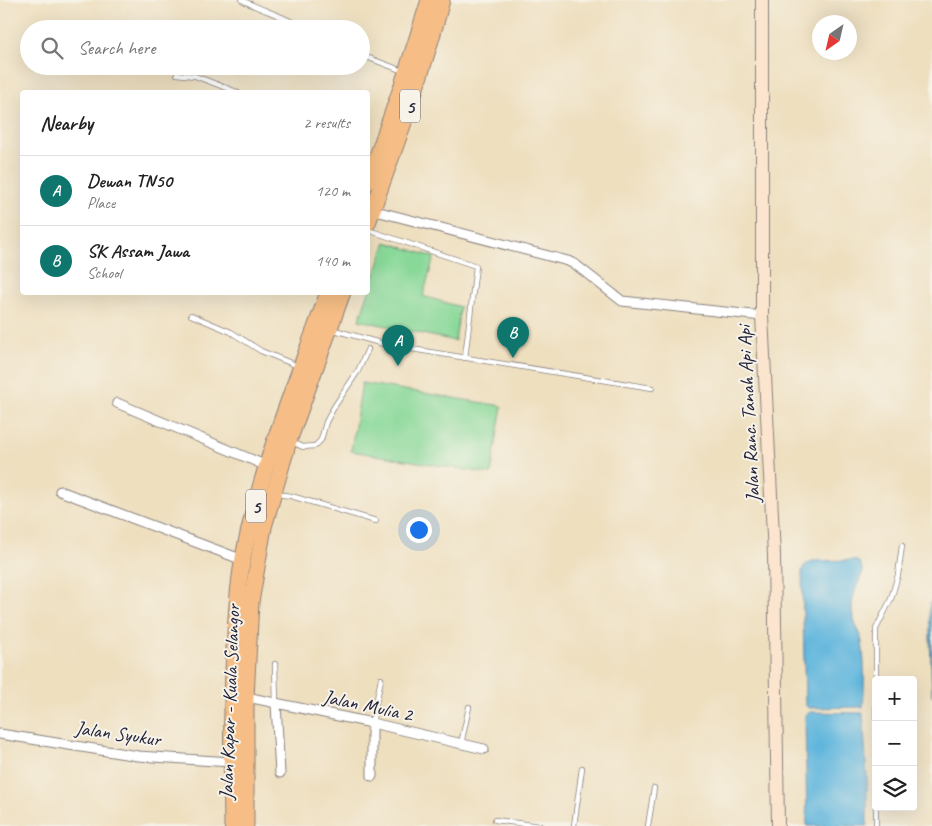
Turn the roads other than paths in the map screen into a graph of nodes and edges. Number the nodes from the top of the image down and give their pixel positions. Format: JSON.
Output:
{"nodes":[{"id":1,"x":242,"y":0,"type":"edge"},
{"id":2,"x":428,"y":0,"type":"edge"},
{"id":3,"x":442,"y":0,"type":"edge"},
{"id":4,"x":762,"y":0,"type":"edge"},
{"id":5,"x":289,"y":20,"type":"edge"},
{"id":6,"x":370,"y":58,"type":"edge"},
{"id":7,"x":407,"y":72,"type":"junction"},
{"id":8,"x":186,"y":75,"type":"edge"},
{"id":9,"x":232,"y":90,"type":"edge"},
{"id":10,"x":372,"y":157,"type":"edge"},
{"id":11,"x":370,"y":170,"type":"edge"},
{"id":12,"x":370,"y":216,"type":"edge"},
{"id":13,"x":370,"y":231,"type":"edge"},
{"id":14,"x":328,"y":295,"type":"edge"},
{"id":15,"x":340,"y":295,"type":"edge"},
{"id":16,"x":191,"y":315,"type":"dead end"},
{"id":17,"x":762,"y":316,"type":"junction"},
{"id":18,"x":323,"y":327,"type":"junction"},
{"id":19,"x":368,"y":349,"type":"dead end"},
{"id":20,"x":466,"y":358,"type":"junction"},
{"id":21,"x":301,"y":367,"type":"junction"},
{"id":22,"x":652,"y":388,"type":"dead end"},
{"id":23,"x":117,"y":402,"type":"dead end"},
{"id":24,"x":289,"y":441,"type":"junction"},
{"id":25,"x":268,"y":466,"type":"junction"},
{"id":26,"x":60,"y":491,"type":"dead end"},
{"id":27,"x":274,"y":494,"type":"junction"},
{"id":28,"x":376,"y":521,"type":"dead end"},
{"id":29,"x":902,"y":546,"type":"dead end"},
{"id":30,"x":242,"y":560,"type":"junction"},
{"id":31,"x":275,"y":664,"type":"dead end"},
{"id":32,"x":876,"y":676,"type":"edge"},
{"id":33,"x":381,"y":679,"type":"dead end"},
{"id":34,"x":239,"y":696,"type":"junction"},
{"id":35,"x":276,"y":704,"type":"junction"},
{"id":36,"x":469,"y":707,"type":"dead end"},
{"id":37,"x":372,"y":723,"type":"junction"},
{"id":38,"x":0,"y":734,"type":"edge"},
{"id":39,"x":461,"y":744,"type":"junction"},
{"id":40,"x":484,"y":749,"type":"dead end"},
{"id":41,"x":231,"y":762,"type":"junction"},
{"id":42,"x":582,"y":768,"type":"dead end"},
{"id":43,"x":280,"y":773,"type":"dead end"},
{"id":44,"x":372,"y":776,"type":"dead end"},
{"id":45,"x":654,"y":788,"type":"dead end"},
{"id":46,"x":876,"y":811,"type":"edge"},
{"id":47,"x":495,"y":820,"type":"dead end"},
{"id":48,"x":232,"y":826,"type":"edge"},
{"id":49,"x":246,"y":826,"type":"edge"},
{"id":50,"x":540,"y":826,"type":"edge"},
{"id":51,"x":574,"y":826,"type":"edge"},
{"id":52,"x":648,"y":826,"type":"edge"},
{"id":53,"x":778,"y":826,"type":"edge"},
{"id":54,"x":876,"y":826,"type":"edge"}],
"edges":[{"from":1,"to":5,"type":"lane"},
{"from":2,"to":7,"type":"highway","number":"5"},
{"from":3,"to":12,"type":"highway","number":"5"},
{"from":4,"to":17,"type":"street","name":"Jalan Ranc. Tanah Api Api"},
{"from":6,"to":7,"type":"lane"},
{"from":7,"to":10,"type":"highway","number":"5"},
{"from":8,"to":9,"type":"lane"},
{"from":10,"to":11,"type":"highway","number":"5"},
{"from":12,"to":17,"type":"street"},
{"from":13,"to":20,"type":"lane"},
{"from":14,"to":18,"type":"highway","name":"Jalan Kapar - Kuala Selangor","number":"5"},
{"from":15,"to":18,"type":"highway","name":"Jalan Kapar - Kuala Selangor","number":"5"},
{"from":16,"to":21,"type":"lane"},
{"from":17,"to":53,"type":"street","name":"Jalan Ranc. Tanah Api Api"},
{"from":18,"to":20,"type":"lane"},
{"from":18,"to":21,"type":"highway","name":"Jalan Kapar - Kuala Selangor","number":"5"},
{"from":18,"to":24,"type":"highway","name":"Jalan Kapar - Kuala Selangor","number":"5"},
{"from":19,"to":24,"type":"lane"},
{"from":20,"to":22,"type":"lane"},
{"from":21,"to":25,"type":"highway","name":"Jalan Kapar - Kuala Selangor","number":"5"},
{"from":23,"to":25,"type":"street"},
{"from":24,"to":27,"type":"highway","name":"Jalan Kapar - Kuala Selangor","number":"5"},
{"from":25,"to":30,"type":"highway","name":"Jalan Kapar - Kuala Selangor","number":"5"},
{"from":26,"to":30,"type":"street"},
{"from":27,"to":28,"type":"lane"},
{"from":27,"to":34,"type":"highway","name":"Jalan Kapar - Kuala Selangor","number":"5"},
{"from":29,"to":32,"type":"lane"},
{"from":30,"to":34,"type":"highway","name":"Jalan Kapar - Kuala Selangor","number":"5"},
{"from":31,"to":35,"type":"lane"},
{"from":33,"to":37,"type":"lane"},
{"from":34,"to":35,"type":"street","name":"Jalan Mulia 2"},
{"from":34,"to":41,"type":"highway","name":"Jalan Kapar - Kuala Selangor","number":"5"},
{"from":34,"to":49,"type":"highway","name":"Jalan Kapar - Kuala Selangor","number":"5"},
{"from":35,"to":37,"type":"street","name":"Jalan Mulia 2"},
{"from":35,"to":43,"type":"street"},
{"from":36,"to":39,"type":"lane"},
{"from":37,"to":39,"type":"street","name":"Jalan Mulia 2"},
{"from":37,"to":44,"type":"street"},
{"from":38,"to":41,"type":"street","name":"Jalan Syukur"},
{"from":39,"to":40,"type":"street","name":"Jalan Mulia 2"},
{"from":41,"to":48,"type":"highway","name":"Jalan Kapar - Kuala Selangor","number":"5"},
{"from":42,"to":51,"type":"lane"},
{"from":45,"to":52,"type":"lane"},
{"from":46,"to":54,"type":"lane"},
{"from":47,"to":50,"type":"lane"}]}
